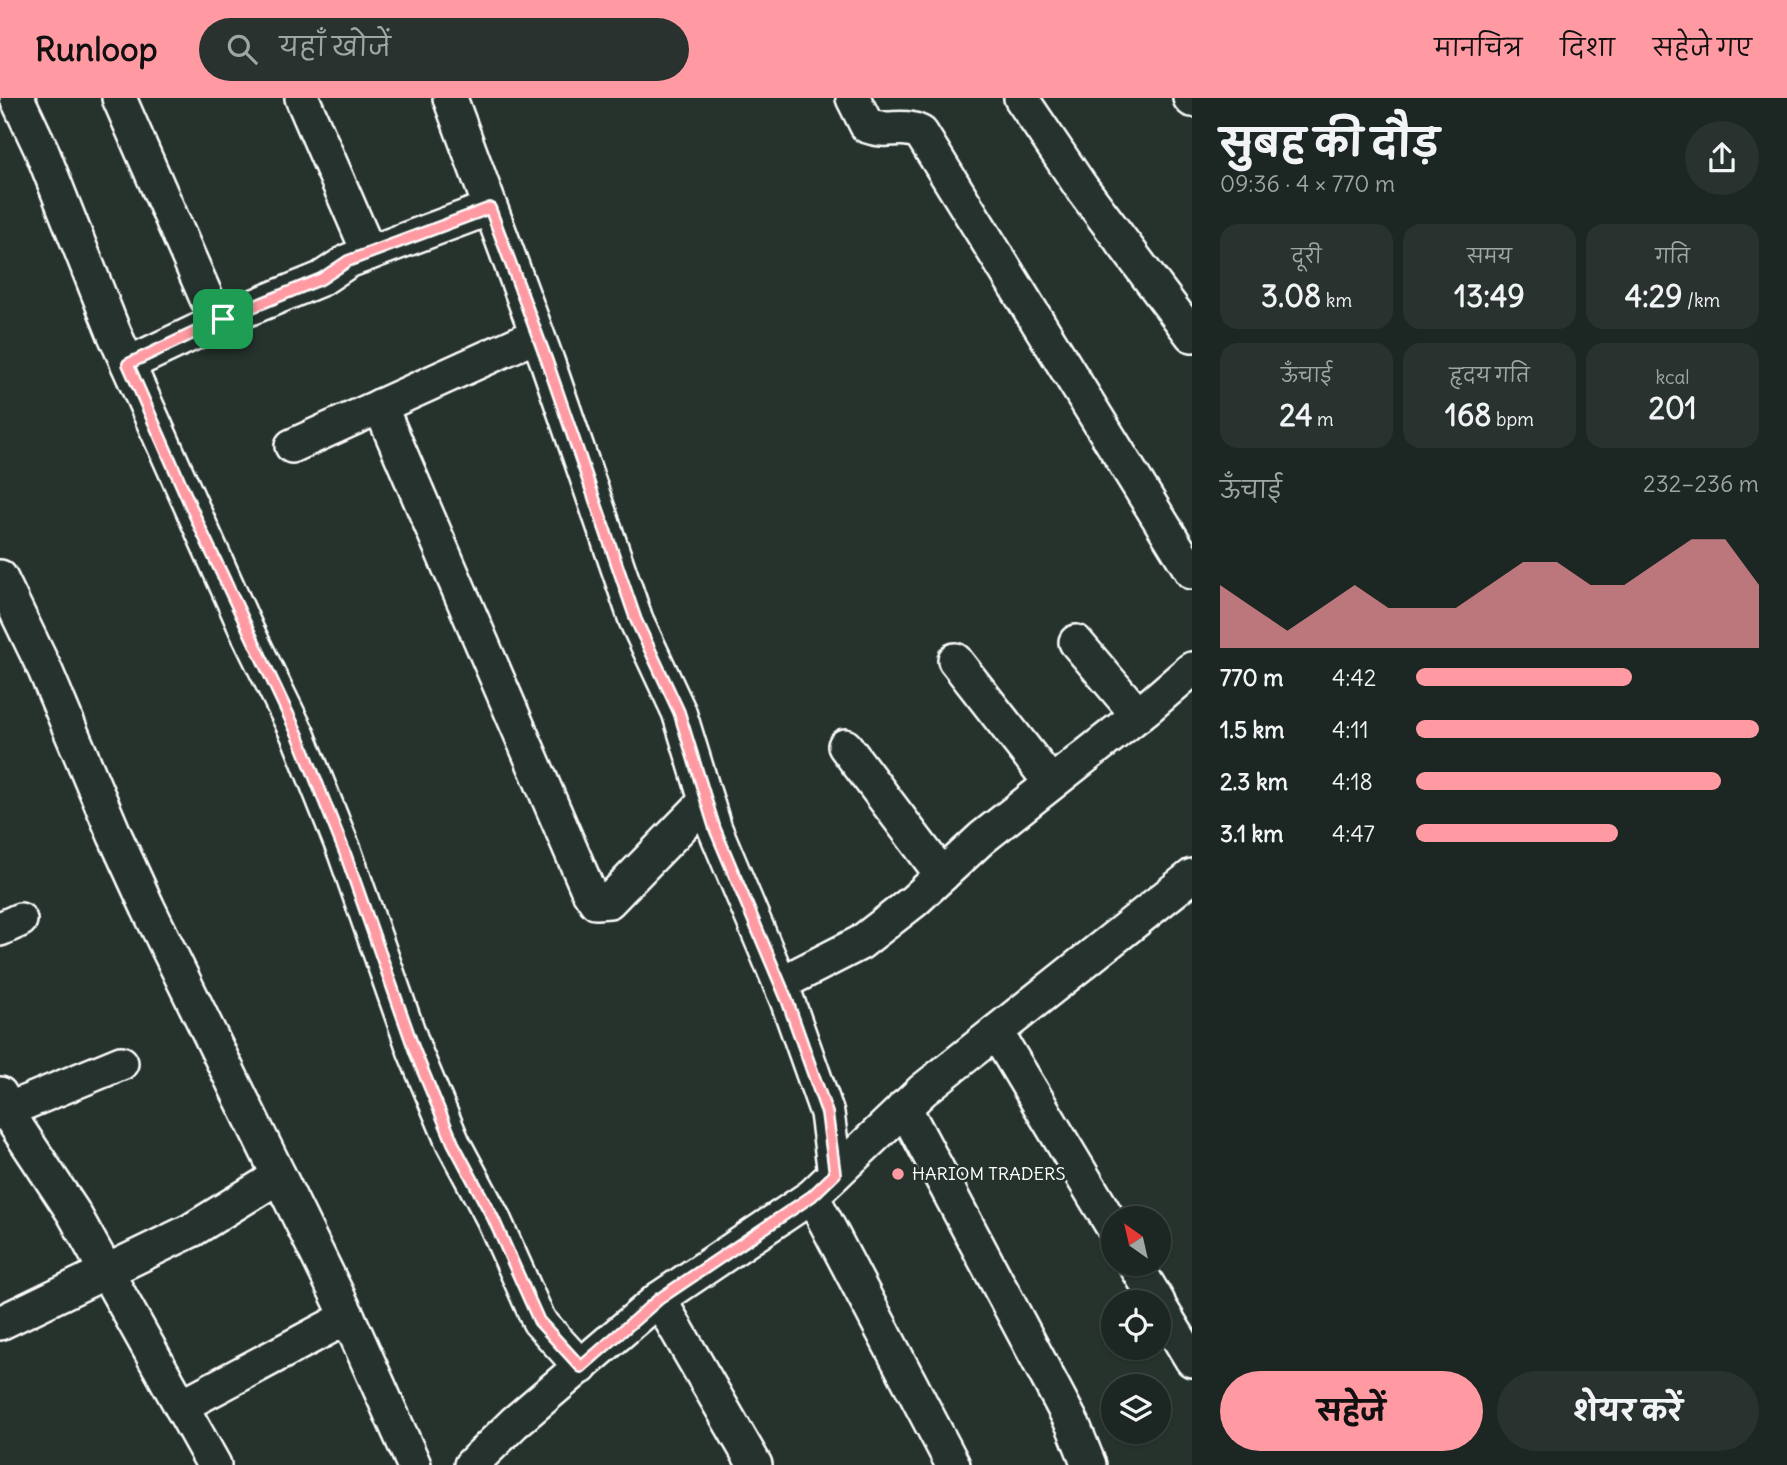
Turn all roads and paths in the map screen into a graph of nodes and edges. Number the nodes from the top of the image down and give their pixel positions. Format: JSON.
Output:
{"nodes":[{"id":1,"x":17,"y":98,"type":"edge"},
{"id":2,"x":119,"y":98,"type":"edge"},
{"id":3,"x":302,"y":98,"type":"edge"},
{"id":4,"x":450,"y":98,"type":"edge"},
{"id":5,"x":853,"y":98,"type":"edge"},
{"id":6,"x":1021,"y":98,"type":"edge"},
{"id":7,"x":490,"y":208,"type":"junction"},
{"id":8,"x":369,"y":253,"type":"junction"},
{"id":9,"x":223,"y":319,"type":"junction"},
{"id":10,"x":537,"y":335,"type":"junction"},
{"id":11,"x":1192,"y":335,"type":"edge"},
{"id":12,"x":128,"y":364,"type":"junction"},
{"id":13,"x":380,"y":406,"type":"junction"},
{"id":14,"x":292,"y":446,"type":"dead end"},
{"id":15,"x":1192,"y":572,"type":"edge"},
{"id":16,"x":0,"y":577,"type":"edge"},
{"id":17,"x":1076,"y":642,"type":"dead end"},
{"id":18,"x":955,"y":660,"type":"dead end"},
{"id":19,"x":1192,"y":669,"type":"edge"},
{"id":20,"x":1138,"y":715,"type":"junction"},
{"id":21,"x":845,"y":746,"type":"dead end"},
{"id":22,"x":1051,"y":783,"type":"junction"},
{"id":23,"x":706,"y":801,"type":"junction"},
{"id":24,"x":942,"y":875,"type":"junction"},
{"id":25,"x":1192,"y":876,"type":"edge"},
{"id":26,"x":780,"y":984,"type":"junction"},
{"id":27,"x":996,"y":1032,"type":"junction"},
{"id":28,"x":121,"y":1063,"type":"dead end"},
{"id":29,"x":2,"y":1105,"type":"edge"},
{"id":30,"x":904,"y":1107,"type":"junction"},
{"id":31,"x":279,"y":1176,"type":"junction"},
{"id":32,"x":824,"y":1185,"type":"junction"},
{"id":33,"x":1101,"y":1207,"type":"edge"},
{"id":34,"x":106,"y":1270,"type":"junction"},
{"id":35,"x":659,"y":1299,"type":"junction"},
{"id":36,"x":348,"y":1317,"type":"junction"},
{"id":37,"x":0,"y":1323,"type":"edge"},
{"id":38,"x":1171,"y":1325,"type":"edge"},
{"id":39,"x":1192,"y":1360,"type":"edge"},
{"id":40,"x":581,"y":1367,"type":"junction"},
{"id":41,"x":181,"y":1406,"type":"junction"},
{"id":42,"x":490,"y":1458,"type":"edge"},
{"id":43,"x":214,"y":1465,"type":"edge"},
{"id":44,"x":414,"y":1465,"type":"edge"},
{"id":45,"x":755,"y":1465,"type":"edge"},
{"id":46,"x":953,"y":1465,"type":"edge"},
{"id":47,"x":1089,"y":1465,"type":"edge"}],
"edges":[{"from":1,"to":12,"type":"street"},
{"from":2,"to":9,"type":"street"},
{"from":3,"to":8,"type":"street"},
{"from":4,"to":7,"type":"street"},
{"from":5,"to":15,"type":"street"},
{"from":6,"to":11,"type":"street"},
{"from":7,"to":8,"type":"street"},
{"from":7,"to":10,"type":"street"},
{"from":8,"to":9,"type":"street"},
{"from":9,"to":12,"type":"street"},
{"from":10,"to":13,"type":"street"},
{"from":10,"to":23,"type":"street"},
{"from":12,"to":40,"type":"street"},
{"from":13,"to":14,"type":"street"},
{"from":13,"to":23,"type":"street"},
{"from":16,"to":31,"type":"street"},
{"from":17,"to":20,"type":"street"},
{"from":18,"to":22,"type":"street"},
{"from":19,"to":20,"type":"street"},
{"from":20,"to":22,"type":"street"},
{"from":21,"to":24,"type":"street"},
{"from":22,"to":24,"type":"street"},
{"from":23,"to":26,"type":"street"},
{"from":24,"to":26,"type":"street"},
{"from":25,"to":27,"type":"street"},
{"from":26,"to":32,"type":"street"},
{"from":27,"to":30,"type":"street"},
{"from":27,"to":33,"type":"street"},
{"from":28,"to":29,"type":"street"},
{"from":29,"to":34,"type":"street"},
{"from":30,"to":32,"type":"street"},
{"from":30,"to":47,"type":"street"},
{"from":31,"to":34,"type":"street"},
{"from":31,"to":36,"type":"street"},
{"from":32,"to":35,"type":"street"},
{"from":32,"to":46,"type":"street"},
{"from":34,"to":37,"type":"street"},
{"from":34,"to":41,"type":"street"},
{"from":35,"to":40,"type":"street"},
{"from":35,"to":45,"type":"street"},
{"from":36,"to":41,"type":"street"},
{"from":36,"to":44,"type":"street"},
{"from":38,"to":39,"type":"street"},
{"from":40,"to":42,"type":"street"},
{"from":41,"to":43,"type":"street"}]}
